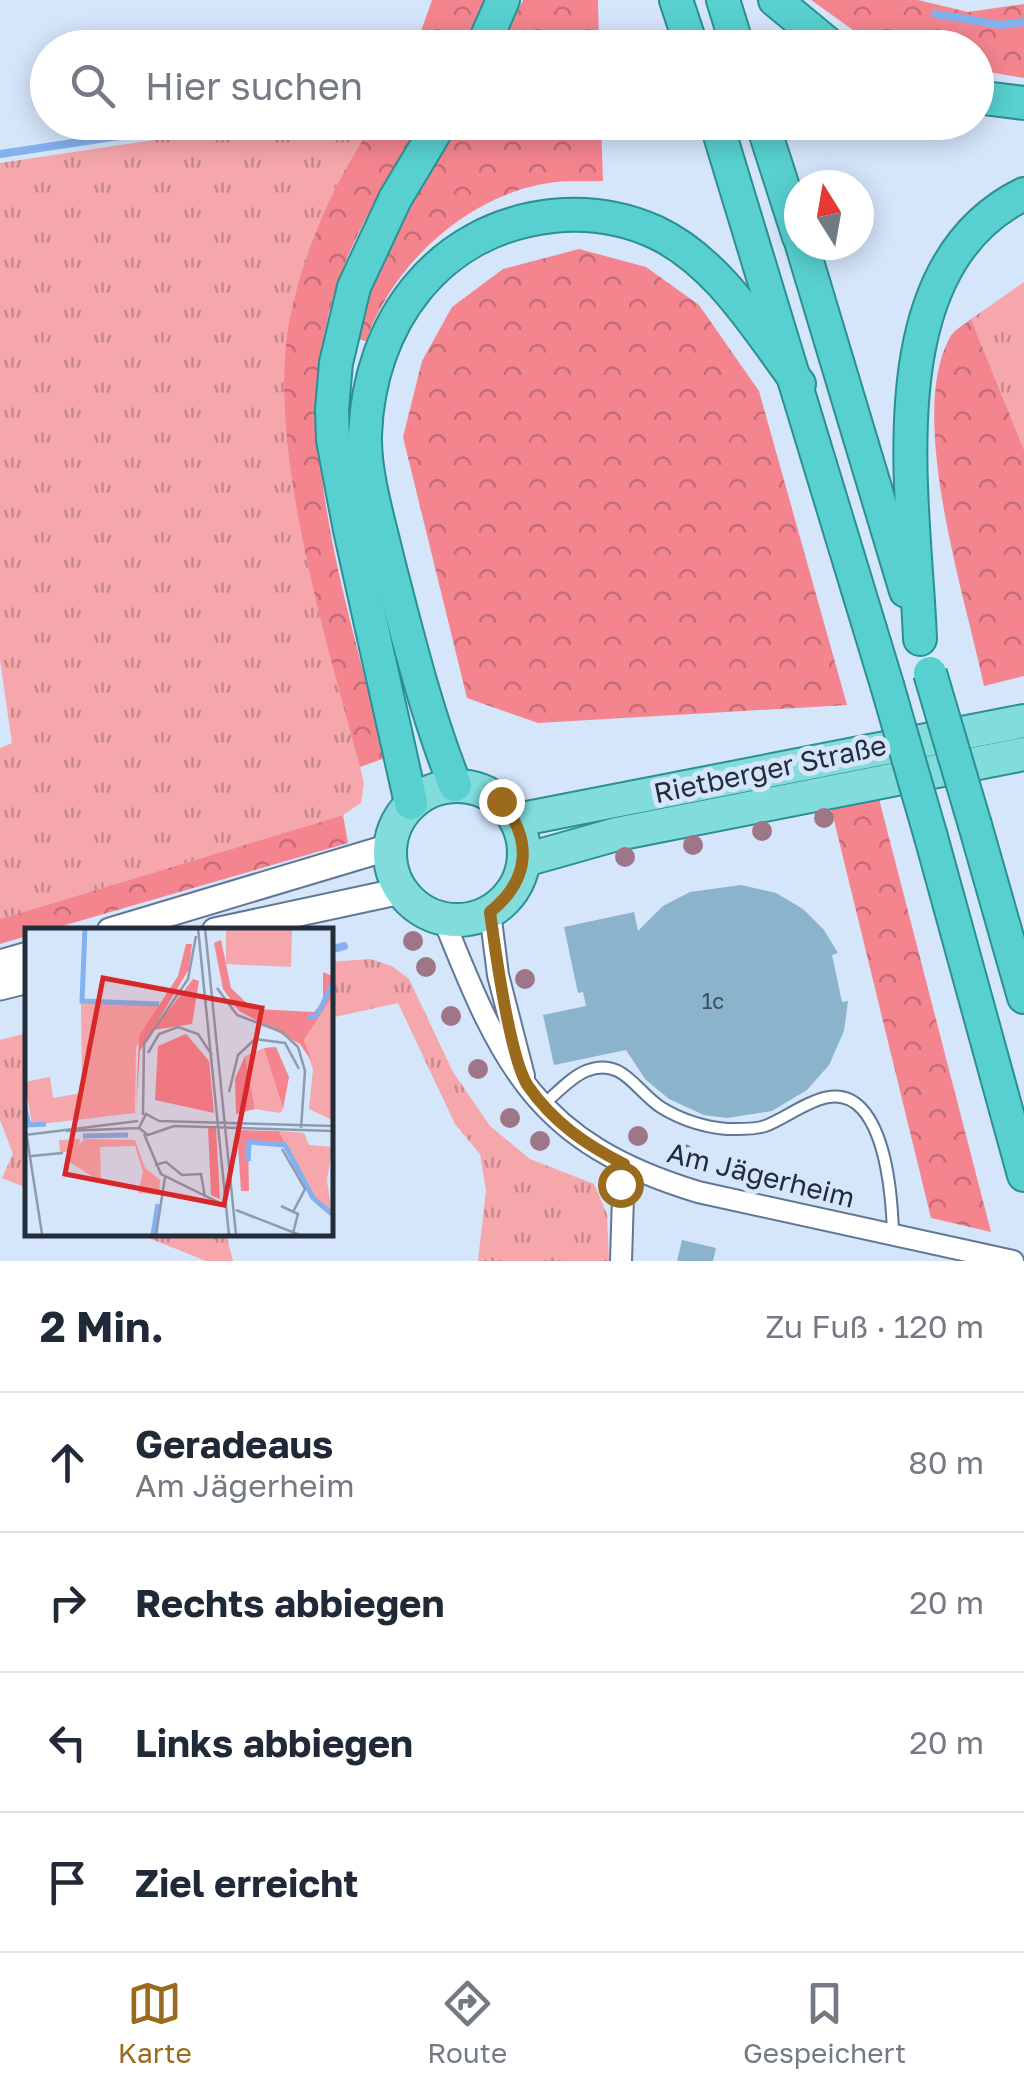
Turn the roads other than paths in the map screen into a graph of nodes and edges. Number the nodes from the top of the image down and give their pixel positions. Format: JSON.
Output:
{"nodes":[{"id":1,"x":503,"y":0,"type":"edge"},
{"id":2,"x":676,"y":0,"type":"edge"},
{"id":3,"x":723,"y":0,"type":"edge"},
{"id":4,"x":775,"y":0,"type":"edge"},
{"id":5,"x":490,"y":30,"type":"edge"},
{"id":6,"x":686,"y":30,"type":"edge"},
{"id":7,"x":732,"y":30,"type":"edge"},
{"id":8,"x":811,"y":30,"type":"edge"},
{"id":9,"x":994,"y":100,"type":"edge"},
{"id":10,"x":1024,"y":104,"type":"edge"},
{"id":11,"x":430,"y":140,"type":"edge"},
{"id":12,"x":722,"y":140,"type":"edge"},
{"id":13,"x":768,"y":140,"type":"edge"},
{"id":14,"x":784,"y":190,"type":"edge"},
{"id":15,"x":1024,"y":194,"type":"edge"},
{"id":16,"x":806,"y":260,"type":"edge"},
{"id":17,"x":799,"y":384,"type":"junction"},
{"id":18,"x":920,"y":639,"type":"junction"},
{"id":19,"x":1024,"y":720,"type":"edge"},
{"id":20,"x":1024,"y":754,"type":"edge"},
{"id":21,"x":455,"y":786,"type":"junction"},
{"id":22,"x":412,"y":803,"type":"junction"},
{"id":23,"x":517,"y":820,"type":"junction"},
{"id":24,"x":390,"y":847,"type":"junction"},
{"id":25,"x":524,"y":860,"type":"junction"},
{"id":26,"x":401,"y":890,"type":"junction"},
{"id":27,"x":490,"y":912,"type":"junction"},
{"id":28,"x":443,"y":918,"type":"junction"},
{"id":29,"x":120,"y":928,"type":"edge"},
{"id":30,"x":229,"y":928,"type":"edge"},
{"id":31,"x":25,"y":956,"type":"edge"},
{"id":32,"x":0,"y":963,"type":"edge"},
{"id":33,"x":25,"y":981,"type":"edge"},
{"id":34,"x":0,"y":988,"type":"edge"},
{"id":35,"x":1024,"y":997,"type":"edge"},
{"id":36,"x":526,"y":1083,"type":"junction"},
{"id":37,"x":544,"y":1104,"type":"junction"},
{"id":38,"x":1020,"y":1160,"type":"edge"},
{"id":39,"x":624,"y":1164,"type":"junction"},
{"id":40,"x":893,"y":1235,"type":"junction"},
{"id":41,"x":621,"y":1261,"type":"edge"},
{"id":42,"x":1012,"y":1261,"type":"edge"}],
"edges":[{"from":1,"to":5,"type":"highway"},
{"from":2,"to":6,"type":"highway"},
{"from":3,"to":7,"type":"highway"},
{"from":4,"to":8,"type":"highway"},
{"from":9,"to":10,"type":"highway"},
{"from":11,"to":22,"type":"highway"},
{"from":12,"to":17,"type":"highway"},
{"from":13,"to":14,"type":"highway"},
{"from":15,"to":18,"type":"highway"},
{"from":16,"to":18,"type":"highway"},
{"from":17,"to":21,"type":"highway"},
{"from":17,"to":38,"type":"highway","bridge":true},
{"from":18,"to":35,"type":"highway","bridge":true},
{"from":19,"to":23,"type":"main road","name":"Rietberger Straße"},
{"from":20,"to":25,"type":"main road","name":"Rietberger Straße"},
{"from":21,"to":22,"type":"main road"},
{"from":21,"to":23,"type":"main road"},
{"from":22,"to":24,"type":"main road"},
{"from":23,"to":25,"type":"main road"},
{"from":24,"to":26,"type":"main road"},
{"from":24,"to":29,"type":"street"},
{"from":25,"to":27,"type":"main road"},
{"from":26,"to":28,"type":"main road"},
{"from":26,"to":30,"type":"street"},
{"from":27,"to":28,"type":"main road"},
{"from":27,"to":36,"type":"street","name":"Am Jägerheim"},
{"from":28,"to":36,"type":"street","name":"Am Jägerheim"},
{"from":31,"to":32,"type":"street"},
{"from":33,"to":34,"type":"street"},
{"from":36,"to":37,"type":"street","name":"Am Jägerheim"},
{"from":37,"to":39,"type":"street","name":"Am Jägerheim"},
{"from":37,"to":40,"type":"lane"},
{"from":39,"to":40,"type":"street","name":"Am Jägerheim"},
{"from":39,"to":41,"type":"street"},
{"from":40,"to":42,"type":"street","name":"Am Jägerheim"}]}
